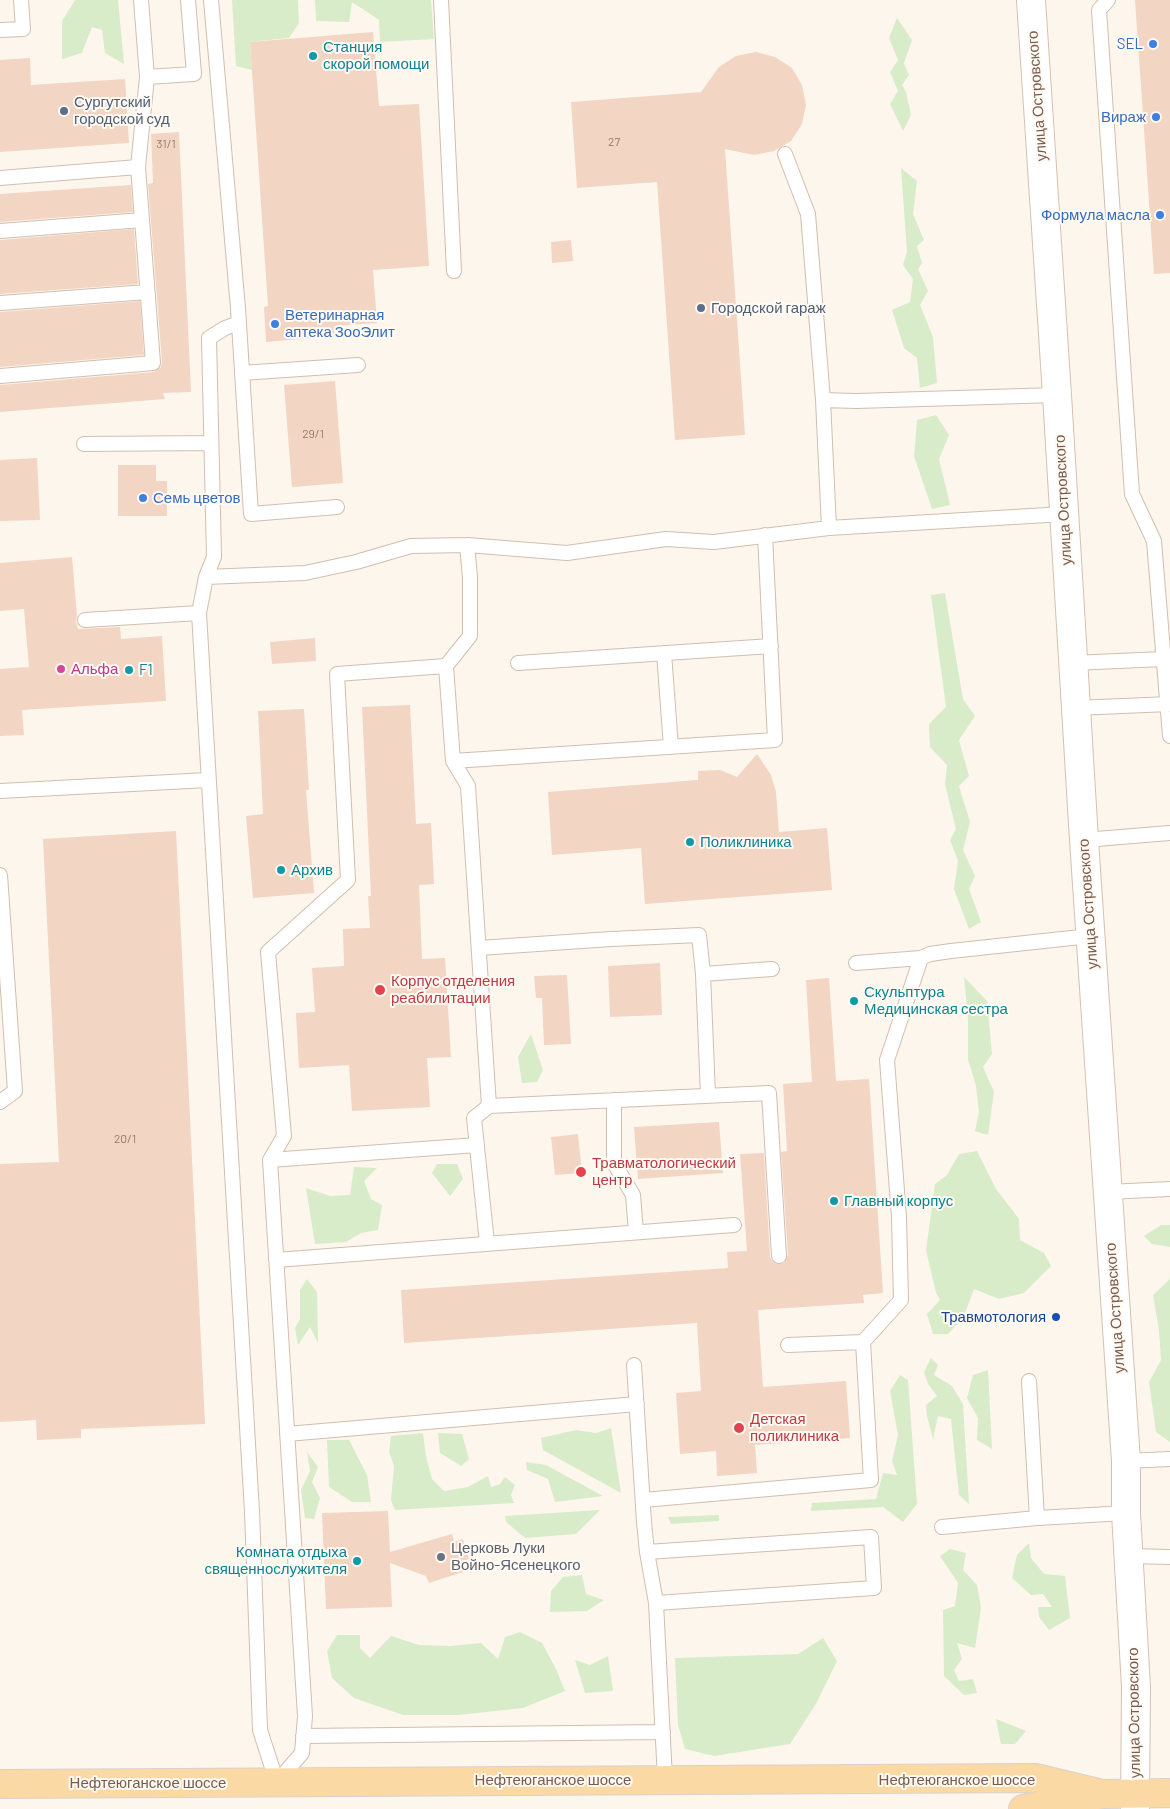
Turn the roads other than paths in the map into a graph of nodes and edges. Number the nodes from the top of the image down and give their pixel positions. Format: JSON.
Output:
{"nodes":[{"id":1,"x":20,"y":0,"type":"edge"},
{"id":2,"x":141,"y":0,"type":"edge"},
{"id":3,"x":188,"y":0,"type":"edge"},
{"id":4,"x":212,"y":0,"type":"edge"},
{"id":5,"x":440,"y":0,"type":"edge"},
{"id":6,"x":1031,"y":0,"type":"edge"},
{"id":7,"x":1108,"y":0,"type":"edge"},
{"id":8,"x":0,"y":30,"type":"edge"},
{"id":9,"x":147,"y":78,"type":"junction"},
{"id":10,"x":785,"y":154,"type":"dead end"},
{"id":11,"x":138,"y":166,"type":"junction"},
{"id":12,"x":0,"y":178,"type":"edge"},
{"id":13,"x":142,"y":220,"type":"junction"},
{"id":14,"x":0,"y":231,"type":"edge"},
{"id":15,"x":454,"y":271,"type":"dead end"},
{"id":16,"x":147,"y":292,"type":"junction"},
{"id":17,"x":0,"y":303,"type":"edge"},
{"id":18,"x":239,"y":323,"type":"junction"},
{"id":19,"x":358,"y":364,"type":"dead end"},
{"id":20,"x":242,"y":373,"type":"junction"},
{"id":21,"x":0,"y":376,"type":"edge"},
{"id":22,"x":1057,"y":395,"type":"junction"},
{"id":23,"x":823,"y":400,"type":"junction"},
{"id":24,"x":211,"y":443,"type":"junction"},
{"id":25,"x":84,"y":444,"type":"dead end"},
{"id":26,"x":337,"y":506,"type":"dead end"},
{"id":27,"x":1064,"y":514,"type":"junction"},
{"id":28,"x":829,"y":528,"type":"junction"},
{"id":29,"x":765,"y":535,"type":"junction"},
{"id":30,"x":467,"y":545,"type":"junction"},
{"id":31,"x":206,"y":577,"type":"junction"},
{"id":32,"x":199,"y":613,"type":"junction"},
{"id":33,"x":85,"y":620,"type":"dead end"},
{"id":34,"x":771,"y":646,"type":"junction"},
{"id":35,"x":664,"y":653,"type":"junction"},
{"id":36,"x":1163,"y":659,"type":"junction"},
{"id":37,"x":518,"y":663,"type":"dead end"},
{"id":38,"x":1073,"y":663,"type":"junction"},
{"id":39,"x":446,"y":666,"type":"junction"},
{"id":40,"x":1169,"y":702,"type":"edge"},
{"id":41,"x":1076,"y":708,"type":"junction"},
{"id":42,"x":1170,"y":736,"type":"edge"},
{"id":43,"x":671,"y":747,"type":"junction"},
{"id":44,"x":453,"y":761,"type":"junction"},
{"id":45,"x":208,"y":780,"type":"junction"},
{"id":46,"x":0,"y":791,"type":"edge"},
{"id":47,"x":1170,"y":833,"type":"edge"},
{"id":48,"x":1084,"y":840,"type":"junction"},
{"id":49,"x":0,"y":875,"type":"edge"},
{"id":50,"x":1090,"y":936,"type":"junction"},
{"id":51,"x":479,"y":948,"type":"junction"},
{"id":52,"x":921,"y":958,"type":"junction"},
{"id":53,"x":856,"y":963,"type":"dead end"},
{"id":54,"x":772,"y":969,"type":"dead end"},
{"id":55,"x":703,"y":974,"type":"junction"},
{"id":56,"x":708,"y":1095,"type":"junction"},
{"id":57,"x":614,"y":1100,"type":"junction"},
{"id":58,"x":0,"y":1102,"type":"edge"},
{"id":59,"x":489,"y":1106,"type":"junction"},
{"id":60,"x":477,"y":1145,"type":"junction"},
{"id":61,"x":270,"y":1160,"type":"junction"},
{"id":62,"x":1170,"y":1189,"type":"edge"},
{"id":63,"x":1108,"y":1192,"type":"junction"},
{"id":64,"x":734,"y":1225,"type":"dead end"},
{"id":65,"x":636,"y":1232,"type":"junction"},
{"id":66,"x":487,"y":1243,"type":"junction"},
{"id":67,"x":779,"y":1256,"type":"dead end"},
{"id":68,"x":276,"y":1260,"type":"junction"},
{"id":69,"x":863,"y":1342,"type":"junction"},
{"id":70,"x":788,"y":1345,"type":"dead end"},
{"id":71,"x":634,"y":1366,"type":"dead end"},
{"id":72,"x":1029,"y":1382,"type":"dead end"},
{"id":73,"x":637,"y":1404,"type":"junction"},
{"id":74,"x":287,"y":1434,"type":"junction"},
{"id":75,"x":1170,"y":1459,"type":"edge"},
{"id":76,"x":1126,"y":1461,"type":"junction"},
{"id":77,"x":643,"y":1500,"type":"junction"},
{"id":78,"x":1126,"y":1513,"type":"junction"},
{"id":79,"x":1037,"y":1518,"type":"junction"},
{"id":80,"x":942,"y":1527,"type":"dead end"},
{"id":81,"x":647,"y":1552,"type":"junction"},
{"id":82,"x":1129,"y":1556,"type":"junction"},
{"id":83,"x":1170,"y":1556,"type":"edge"},
{"id":84,"x":656,"y":1603,"type":"junction"},
{"id":85,"x":662,"y":1732,"type":"junction"},
{"id":86,"x":303,"y":1736,"type":"junction"},
{"id":87,"x":665,"y":1779,"type":"junction"},
{"id":88,"x":277,"y":1783,"type":"junction"},
{"id":89,"x":0,"y":1784,"type":"edge"},
{"id":90,"x":1170,"y":1793,"type":"edge"},
{"id":91,"x":1103,"y":1794,"type":"junction"},
{"id":92,"x":1135,"y":1801,"type":"edge"},
{"id":93,"x":1023,"y":1809,"type":"edge"}],
"edges":[{"from":1,"to":8,"type":"lane"},
{"from":2,"to":9,"type":"lane"},
{"from":3,"to":9,"type":"lane"},
{"from":4,"to":18,"type":"lane"},
{"from":5,"to":15,"type":"lane"},
{"from":6,"to":22,"type":"main road","name":"улица Островского"},
{"from":7,"to":36,"type":"lane"},
{"from":9,"to":11,"type":"lane"},
{"from":10,"to":23,"type":"lane"},
{"from":11,"to":12,"type":"lane"},
{"from":11,"to":13,"type":"lane"},
{"from":13,"to":14,"type":"lane"},
{"from":13,"to":16,"type":"lane"},
{"from":16,"to":17,"type":"lane"},
{"from":16,"to":21,"type":"lane"},
{"from":18,"to":20,"type":"lane"},
{"from":18,"to":24,"type":"lane"},
{"from":19,"to":20,"type":"lane"},
{"from":20,"to":26,"type":"lane"},
{"from":22,"to":23,"type":"lane"},
{"from":22,"to":27,"type":"main road","name":"улица Островского"},
{"from":23,"to":28,"type":"lane"},
{"from":24,"to":25,"type":"lane"},
{"from":24,"to":31,"type":"lane"},
{"from":27,"to":28,"type":"lane"},
{"from":27,"to":38,"type":"main road","name":"улица Островского"},
{"from":28,"to":29,"type":"lane"},
{"from":29,"to":30,"type":"lane"},
{"from":29,"to":34,"type":"lane"},
{"from":30,"to":31,"type":"lane"},
{"from":30,"to":39,"type":"lane"},
{"from":31,"to":32,"type":"lane"},
{"from":32,"to":33,"type":"lane"},
{"from":32,"to":45,"type":"lane"},
{"from":34,"to":35,"type":"lane"},
{"from":34,"to":43,"type":"lane"},
{"from":35,"to":37,"type":"lane"},
{"from":35,"to":43,"type":"lane"},
{"from":36,"to":38,"type":"lane"},
{"from":36,"to":40,"type":"lane"},
{"from":38,"to":41,"type":"main road","name":"улица Островского"},
{"from":39,"to":44,"type":"lane"},
{"from":39,"to":61,"type":"lane"},
{"from":40,"to":41,"type":"lane"},
{"from":40,"to":42,"type":"lane"},
{"from":41,"to":48,"type":"main road","name":"улица Островского"},
{"from":43,"to":44,"type":"lane"},
{"from":44,"to":51,"type":"lane"},
{"from":45,"to":46,"type":"lane"},
{"from":45,"to":88,"type":"lane"},
{"from":47,"to":48,"type":"lane"},
{"from":48,"to":50,"type":"main road","name":"улица Островского"},
{"from":49,"to":58,"type":"lane"},
{"from":50,"to":52,"type":"lane"},
{"from":50,"to":63,"type":"main road","name":"улица Островского"},
{"from":51,"to":55,"type":"lane"},
{"from":51,"to":59,"type":"lane"},
{"from":52,"to":53,"type":"lane"},
{"from":52,"to":69,"type":"lane"},
{"from":54,"to":55,"type":"lane"},
{"from":55,"to":56,"type":"lane"},
{"from":56,"to":57,"type":"lane"},
{"from":56,"to":67,"type":"lane"},
{"from":57,"to":59,"type":"lane"},
{"from":57,"to":65,"type":"lane"},
{"from":59,"to":60,"type":"lane"},
{"from":60,"to":61,"type":"lane"},
{"from":60,"to":66,"type":"lane"},
{"from":61,"to":68,"type":"lane"},
{"from":62,"to":63,"type":"lane"},
{"from":63,"to":76,"type":"main road","name":"улица Островского"},
{"from":64,"to":65,"type":"lane"},
{"from":65,"to":66,"type":"lane"},
{"from":66,"to":68,"type":"lane"},
{"from":68,"to":74,"type":"lane"},
{"from":69,"to":70,"type":"lane"},
{"from":69,"to":77,"type":"lane"},
{"from":71,"to":73,"type":"lane"},
{"from":72,"to":79,"type":"lane"},
{"from":73,"to":74,"type":"lane"},
{"from":73,"to":77,"type":"lane"},
{"from":74,"to":86,"type":"lane"},
{"from":75,"to":76,"type":"lane"},
{"from":76,"to":78,"type":"main road","name":"улица Островского"},
{"from":77,"to":81,"type":"lane"},
{"from":78,"to":79,"type":"lane"},
{"from":78,"to":82,"type":"main road","name":"улица Островского"},
{"from":79,"to":80,"type":"lane"},
{"from":81,"to":84,"type":"lane"},
{"from":81,"to":84,"type":"lane"},
{"from":82,"to":83,"type":"lane"},
{"from":82,"to":92,"type":"main road","name":"улица Островского"},
{"from":84,"to":85,"type":"lane"},
{"from":85,"to":86,"type":"lane"},
{"from":85,"to":87,"type":"lane"},
{"from":86,"to":88,"type":"lane"},
{"from":87,"to":88,"type":"main road","name":"Нефтеюганское шоссе"},
{"from":87,"to":91,"type":"main road","name":"Нефтеюганское шоссе"},
{"from":88,"to":89,"type":"main road","name":"Нефтеюганское шоссе"},
{"from":90,"to":92,"type":"main road","name":"Нефтеюганское шоссе"},
{"from":91,"to":92,"type":"main road","name":"Нефтеюганское шоссе"},
{"from":91,"to":93,"type":"main road","name":"Нефтеюганское шоссе"}]}
